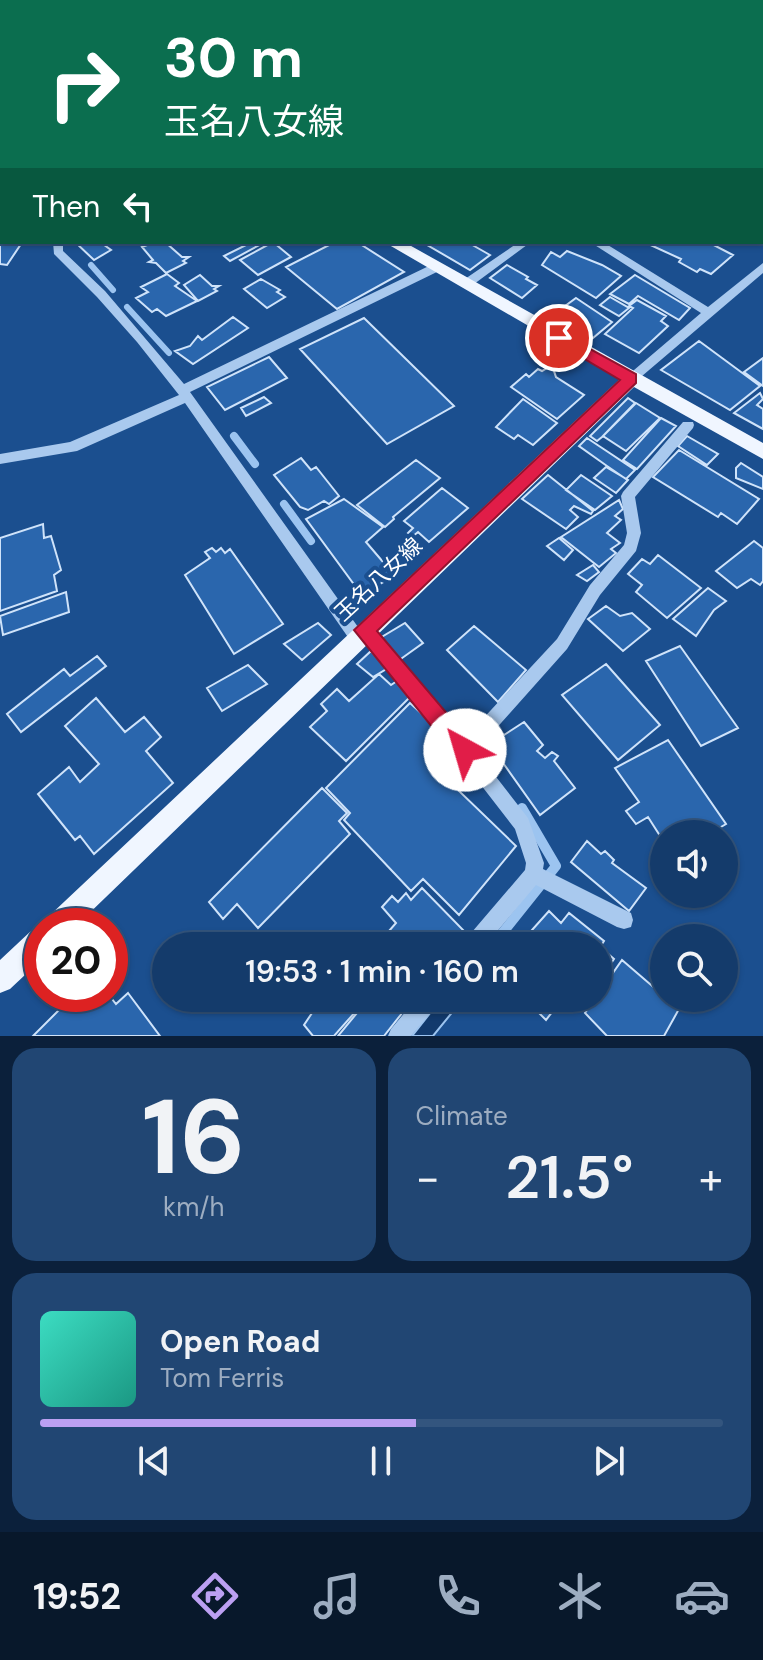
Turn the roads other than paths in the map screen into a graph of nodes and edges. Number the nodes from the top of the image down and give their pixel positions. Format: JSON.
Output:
{"nodes":[{"id":1,"x":58,"y":244,"type":"edge"},
{"id":2,"x":396,"y":244,"type":"edge"},
{"id":3,"x":523,"y":244,"type":"edge"},
{"id":4,"x":598,"y":244,"type":"edge"},
{"id":5,"x":437,"y":267,"type":"junction"},
{"id":6,"x":763,"y":267,"type":"edge"},
{"id":7,"x":466,"y":284,"type":"junction"},
{"id":8,"x":708,"y":312,"type":"junction"},
{"id":9,"x":631,"y":379,"type":"junction"},
{"id":10,"x":183,"y":394,"type":"junction"},
{"id":11,"x":688,"y":425,"type":"dead end"},
{"id":12,"x":763,"y":452,"type":"edge"},
{"id":13,"x":0,"y":459,"type":"edge"},
{"id":14,"x":360,"y":634,"type":"junction"},
{"id":15,"x":465,"y":750,"type":"junction"},
{"id":16,"x":533,"y":874,"type":"junction"},
{"id":17,"x":76,"y":908,"type":"edge"},
{"id":18,"x":624,"y":920,"type":"dead end"},
{"id":19,"x":485,"y":932,"type":"edge"},
{"id":20,"x":24,"y":957,"type":"edge"},
{"id":21,"x":0,"y":979,"type":"edge"},
{"id":22,"x":418,"y":1012,"type":"edge"},
{"id":23,"x":398,"y":1036,"type":"edge"}],
"edges":[{"from":1,"to":10,"type":"street"},
{"from":2,"to":5,"type":"main road"},
{"from":3,"to":7,"type":"street"},
{"from":4,"to":8,"type":"street"},
{"from":5,"to":7,"type":"main road"},
{"from":5,"to":10,"type":"street"},
{"from":6,"to":8,"type":"street"},
{"from":7,"to":9,"type":"main road"},
{"from":8,"to":9,"type":"street"},
{"from":9,"to":12,"type":"main road"},
{"from":9,"to":14,"type":"main road","name":"玉名八女線"},
{"from":10,"to":13,"type":"street"},
{"from":10,"to":14,"type":"street"},
{"from":11,"to":15,"type":"street"},
{"from":14,"to":15,"type":"street"},
{"from":14,"to":17,"type":"main road","name":"玉名八女線"},
{"from":15,"to":16,"type":"street"},
{"from":16,"to":18,"type":"street"},
{"from":16,"to":19,"type":"street"},
{"from":20,"to":21,"type":"main road"},
{"from":22,"to":23,"type":"street"}]}
